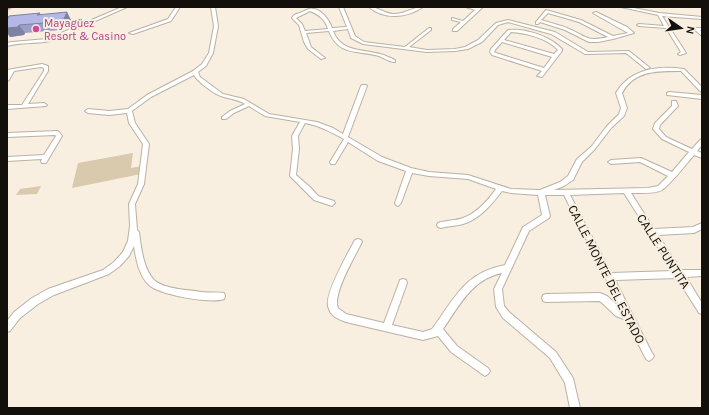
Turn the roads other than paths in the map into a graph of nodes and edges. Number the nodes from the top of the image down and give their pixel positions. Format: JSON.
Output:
{"nodes":[{"id":1,"x":125,"y":7,"type":"edge"},
{"id":2,"x":178,"y":7,"type":"edge"},
{"id":3,"x":214,"y":7,"type":"edge"},
{"id":4,"x":341,"y":7,"type":"edge"},
{"id":5,"x":371,"y":7,"type":"edge"},
{"id":6,"x":421,"y":7,"type":"edge"},
{"id":7,"x":468,"y":7,"type":"edge"},
{"id":8,"x":624,"y":7,"type":"edge"},
{"id":9,"x":697,"y":7,"type":"edge"},
{"id":10,"x":702,"y":7,"type":"edge"},
{"id":11,"x":480,"y":9,"type":"edge"},
{"id":12,"x":636,"y":9,"type":"edge"},
{"id":13,"x":595,"y":13,"type":"dead end"},
{"id":14,"x":659,"y":14,"type":"junction"},
{"id":15,"x":702,"y":18,"type":"edge"},
{"id":16,"x":453,"y":19,"type":"dead end"},
{"id":17,"x":539,"y":21,"type":"junction"},
{"id":18,"x":464,"y":22,"type":"junction"},
{"id":19,"x":639,"y":24,"type":"dead end"},
{"id":20,"x":667,"y":27,"type":"junction"},
{"id":21,"x":349,"y":28,"type":"junction"},
{"id":22,"x":534,"y":28,"type":"junction"},
{"id":23,"x":331,"y":29,"type":"junction"},
{"id":24,"x":429,"y":29,"type":"dead end"},
{"id":25,"x":702,"y":29,"type":"edge"},
{"id":26,"x":456,"y":30,"type":"dead end"},
{"id":27,"x":304,"y":32,"type":"junction"},
{"id":28,"x":130,"y":33,"type":"dead end"},
{"id":29,"x":528,"y":34,"type":"junction"},
{"id":30,"x":702,"y":35,"type":"edge"},
{"id":31,"x":613,"y":38,"type":"junction"},
{"id":32,"x":502,"y":41,"type":"junction"},
{"id":33,"x":7,"y":45,"type":"edge"},
{"id":34,"x":406,"y":48,"type":"junction"},
{"id":35,"x":680,"y":54,"type":"dead end"},
{"id":36,"x":555,"y":56,"type":"junction"},
{"id":37,"x":323,"y":58,"type":"dead end"},
{"id":38,"x":392,"y":60,"type":"dead end"},
{"id":39,"x":648,"y":68,"type":"dead end"},
{"id":40,"x":10,"y":70,"type":"edge"},
{"id":41,"x":545,"y":70,"type":"junction"},
{"id":42,"x":195,"y":72,"type":"junction"},
{"id":43,"x":540,"y":76,"type":"dead end"},
{"id":44,"x":7,"y":79,"type":"edge"},
{"id":45,"x":364,"y":86,"type":"dead end"},
{"id":46,"x":702,"y":90,"type":"edge"},
{"id":47,"x":669,"y":94,"type":"dead end"},
{"id":48,"x":702,"y":96,"type":"edge"},
{"id":49,"x":674,"y":102,"type":"dead end"},
{"id":50,"x":249,"y":104,"type":"junction"},
{"id":51,"x":44,"y":105,"type":"dead end"},
{"id":52,"x":24,"y":106,"type":"junction"},
{"id":53,"x":7,"y":107,"type":"edge"},
{"id":54,"x":88,"y":111,"type":"dead end"},
{"id":55,"x":129,"y":111,"type":"junction"},
{"id":56,"x":224,"y":118,"type":"dead end"},
{"id":57,"x":303,"y":121,"type":"junction"},
{"id":58,"x":7,"y":135,"type":"edge"},
{"id":59,"x":346,"y":138,"type":"junction"},
{"id":60,"x":702,"y":141,"type":"edge"},
{"id":61,"x":693,"y":152,"type":"junction"},
{"id":62,"x":702,"y":156,"type":"edge"},
{"id":63,"x":7,"y":159,"type":"edge"},
{"id":64,"x":333,"y":162,"type":"dead end"},
{"id":65,"x":611,"y":162,"type":"dead end"},
{"id":66,"x":410,"y":170,"type":"junction"},
{"id":67,"x":673,"y":175,"type":"junction"},
{"id":68,"x":500,"y":188,"type":"junction"},
{"id":69,"x":626,"y":191,"type":"junction"},
{"id":70,"x":541,"y":193,"type":"junction"},
{"id":71,"x":566,"y":193,"type":"junction"},
{"id":72,"x":332,"y":203,"type":"dead end"},
{"id":73,"x":398,"y":203,"type":"dead end"},
{"id":74,"x":441,"y":225,"type":"dead end"},
{"id":75,"x":134,"y":226,"type":"junction"},
{"id":76,"x":702,"y":226,"type":"edge"},
{"id":77,"x":651,"y":232,"type":"junction"},
{"id":78,"x":358,"y":242,"type":"dead end"},
{"id":79,"x":507,"y":268,"type":"junction"},
{"id":80,"x":702,"y":273,"type":"edge"},
{"id":81,"x":678,"y":275,"type":"junction"},
{"id":82,"x":608,"y":277,"type":"junction"},
{"id":83,"x":403,"y":283,"type":"dead end"},
{"id":84,"x":221,"y":296,"type":"dead end"},
{"id":85,"x":546,"y":298,"type":"dead end"},
{"id":86,"x":702,"y":310,"type":"edge"},
{"id":87,"x":628,"y":316,"type":"junction"},
{"id":88,"x":387,"y":327,"type":"junction"},
{"id":89,"x":7,"y":328,"type":"edge"},
{"id":90,"x":438,"y":329,"type":"junction"},
{"id":91,"x":649,"y":356,"type":"dead end"},
{"id":92,"x":485,"y":371,"type":"dead end"},
{"id":93,"x":575,"y":408,"type":"edge"}],
"edges":[{"from":1,"to":33,"type":"street"},
{"from":2,"to":28,"type":"street"},
{"from":3,"to":42,"type":"street"},
{"from":4,"to":21,"type":"street"},
{"from":5,"to":6,"type":"street"},
{"from":7,"to":11,"type":"street"},
{"from":8,"to":12,"type":"street"},
{"from":9,"to":10,"type":"street"},
{"from":11,"to":18,"type":"street"},
{"from":12,"to":14,"type":"street"},
{"from":13,"to":31,"type":"street"},
{"from":14,"to":15,"type":"street"},
{"from":14,"to":20,"type":"street"},
{"from":16,"to":18,"type":"street"},
{"from":17,"to":22,"type":"street"},
{"from":17,"to":31,"type":"street"},
{"from":17,"to":31,"type":"street"},
{"from":18,"to":26,"type":"street"},
{"from":19,"to":20,"type":"street"},
{"from":20,"to":35,"type":"street"},
{"from":21,"to":23,"type":"street"},
{"from":21,"to":34,"type":"street"},
{"from":22,"to":29,"type":"street"},
{"from":22,"to":34,"type":"street"},
{"from":22,"to":39,"type":"street"},
{"from":23,"to":27,"type":"street"},
{"from":23,"to":27,"type":"street"},
{"from":23,"to":38,"type":"street"},
{"from":24,"to":34,"type":"street"},
{"from":25,"to":30,"type":"street"},
{"from":27,"to":37,"type":"street"},
{"from":29,"to":32,"type":"street"},
{"from":29,"to":36,"type":"street"},
{"from":32,"to":36,"type":"street"},
{"from":32,"to":41,"type":"street"},
{"from":36,"to":41,"type":"street"},
{"from":40,"to":44,"type":"street"},
{"from":40,"to":52,"type":"street"},
{"from":41,"to":43,"type":"street"},
{"from":42,"to":50,"type":"street"},
{"from":42,"to":55,"type":"street"},
{"from":45,"to":59,"type":"street"},
{"from":46,"to":70,"type":"street"},
{"from":47,"to":48,"type":"street"},
{"from":49,"to":61,"type":"street"},
{"from":50,"to":56,"type":"street"},
{"from":50,"to":57,"type":"street"},
{"from":51,"to":52,"type":"street"},
{"from":52,"to":53,"type":"street"},
{"from":54,"to":55,"type":"street"},
{"from":55,"to":75,"type":"street"},
{"from":57,"to":59,"type":"street"},
{"from":57,"to":72,"type":"street"},
{"from":58,"to":63,"type":"street"},
{"from":59,"to":64,"type":"street"},
{"from":59,"to":66,"type":"street"},
{"from":60,"to":61,"type":"street"},
{"from":61,"to":62,"type":"street"},
{"from":61,"to":67,"type":"street"},
{"from":65,"to":67,"type":"street"},
{"from":66,"to":68,"type":"street"},
{"from":66,"to":73,"type":"street"},
{"from":67,"to":69,"type":"street"},
{"from":68,"to":70,"type":"street"},
{"from":68,"to":74,"type":"street"},
{"from":69,"to":71,"type":"street"},
{"from":69,"to":77,"type":"street","name":"CALLE PUNTITA"},
{"from":70,"to":71,"type":"street"},
{"from":70,"to":79,"type":"street"},
{"from":71,"to":82,"type":"street","name":"CALLE MONTE DEL ESTADO"},
{"from":75,"to":84,"type":"street"},
{"from":75,"to":89,"type":"street"},
{"from":76,"to":77,"type":"street"},
{"from":77,"to":81,"type":"street","name":"CALLE PUNTITA"},
{"from":78,"to":88,"type":"street"},
{"from":79,"to":90,"type":"street"},
{"from":79,"to":93,"type":"street"},
{"from":80,"to":81,"type":"street"},
{"from":81,"to":82,"type":"street"},
{"from":81,"to":86,"type":"street","name":"CALLE PUNTITA"},
{"from":82,"to":87,"type":"street","name":"CALLE MONTE DEL ESTADO"},
{"from":83,"to":88,"type":"street"},
{"from":85,"to":87,"type":"street"},
{"from":87,"to":91,"type":"street","name":"CALLE MONTE DEL ESTADO"},
{"from":88,"to":90,"type":"street"},
{"from":90,"to":92,"type":"street"}]}
